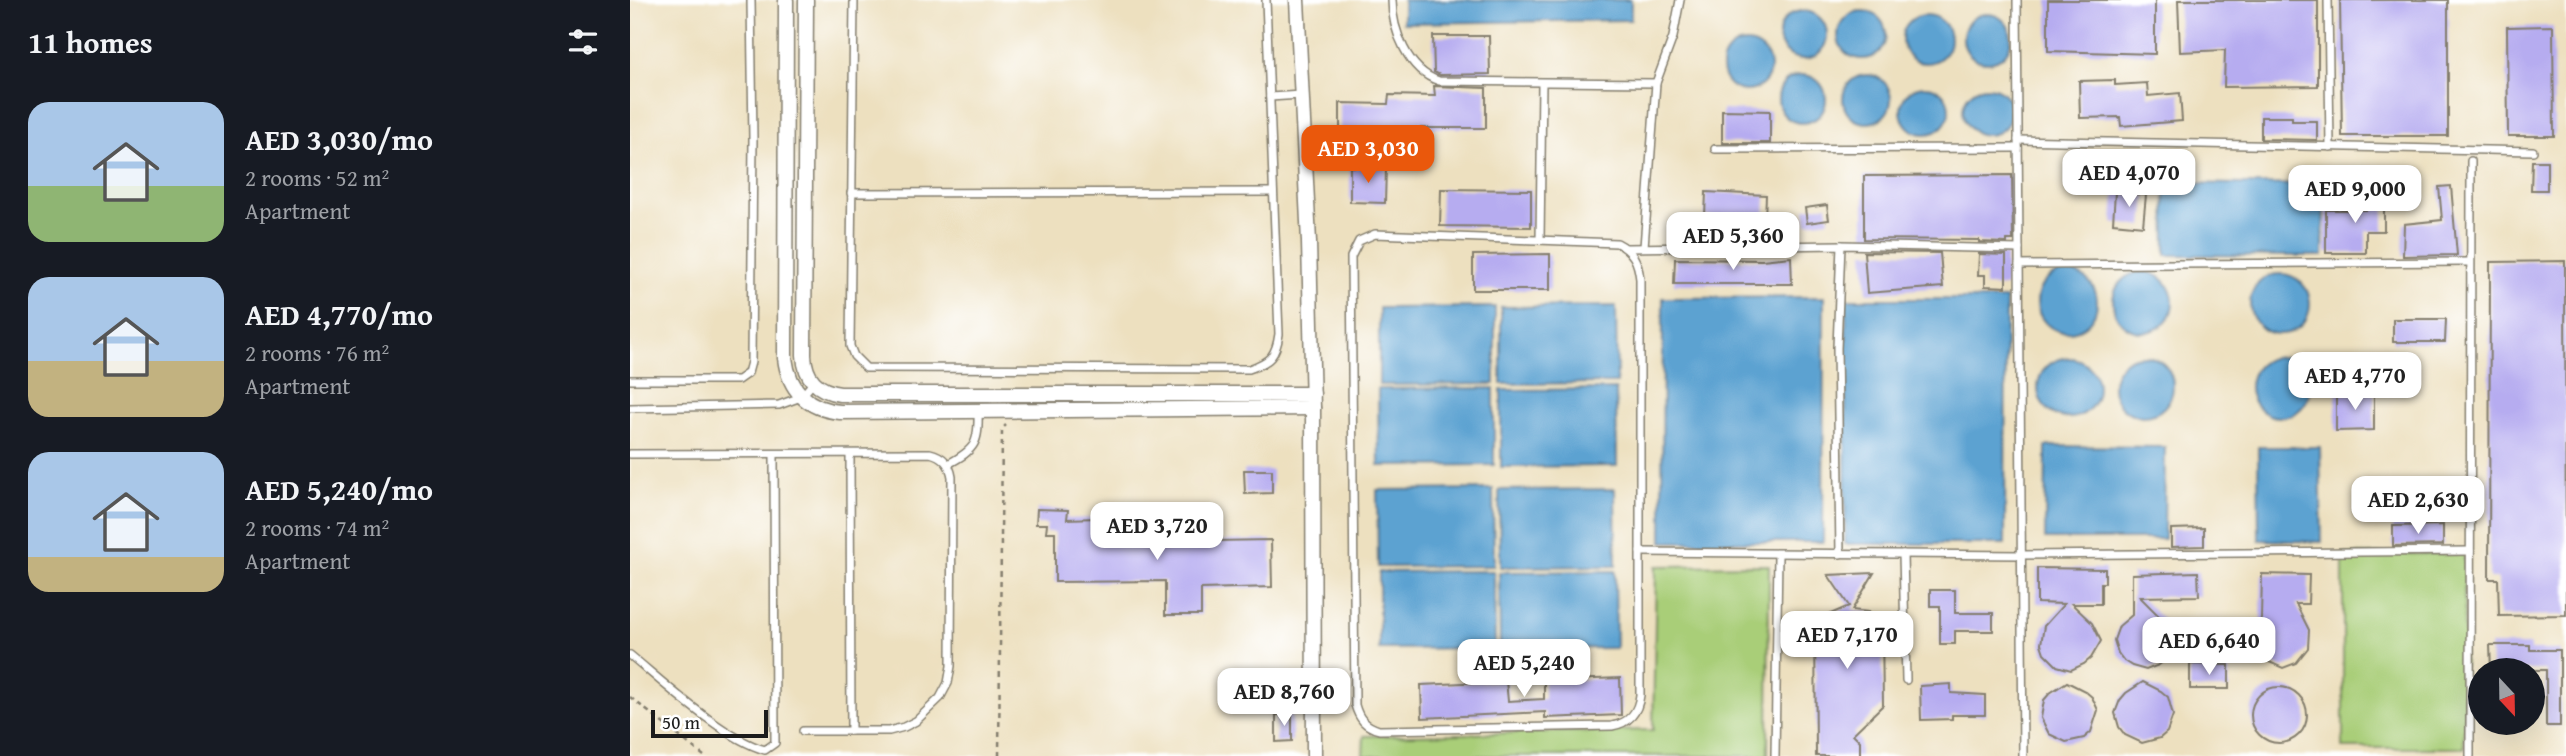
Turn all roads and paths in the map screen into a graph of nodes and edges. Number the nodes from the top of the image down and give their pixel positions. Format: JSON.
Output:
{"nodes":[{"id":1,"x":751,"y":0,"type":"edge"},
{"id":2,"x":786,"y":0,"type":"edge"},
{"id":3,"x":806,"y":0,"type":"edge"},
{"id":4,"x":854,"y":0,"type":"edge"},
{"id":5,"x":1266,"y":0,"type":"edge"},
{"id":6,"x":1297,"y":0,"type":"edge"},
{"id":7,"x":1392,"y":0,"type":"edge"},
{"id":8,"x":1680,"y":0,"type":"edge"},
{"id":9,"x":2017,"y":0,"type":"edge"},
{"id":10,"x":2328,"y":0,"type":"edge"},
{"id":11,"x":1542,"y":83,"type":"junction"},
{"id":12,"x":1656,"y":83,"type":"junction"},
{"id":13,"x":1302,"y":95,"type":"junction"},
{"id":14,"x":1270,"y":97,"type":"junction"},
{"id":15,"x":2018,"y":144,"type":"junction"},
{"id":16,"x":2330,"y":147,"type":"junction"},
{"id":17,"x":1714,"y":149,"type":"dead end"},
{"id":18,"x":2533,"y":151,"type":"dead end"},
{"id":19,"x":2471,"y":161,"type":"dead end"},
{"id":20,"x":1273,"y":192,"type":"junction"},
{"id":21,"x":851,"y":193,"type":"junction"},
{"id":22,"x":1540,"y":240,"type":"junction"},
{"id":23,"x":1841,"y":245,"type":"junction"},
{"id":24,"x":1644,"y":247,"type":"junction"},
{"id":25,"x":1627,"y":248,"type":"junction"},
{"id":26,"x":2019,"y":249,"type":"junction"},
{"id":27,"x":2469,"y":261,"type":"junction"},
{"id":28,"x":2019,"y":265,"type":"junction"},
{"id":29,"x":630,"y":380,"type":"edge"},
{"id":30,"x":813,"y":383,"type":"junction"},
{"id":31,"x":801,"y":397,"type":"junction"},
{"id":32,"x":1313,"y":401,"type":"junction"},
{"id":33,"x":630,"y":408,"type":"edge"},
{"id":34,"x":978,"y":411,"type":"junction"},
{"id":35,"x":1007,"y":424,"type":"dead end"},
{"id":36,"x":630,"y":454,"type":"edge"},
{"id":37,"x":774,"y":454,"type":"junction"},
{"id":38,"x":850,"y":455,"type":"junction"},
{"id":39,"x":948,"y":464,"type":"junction"},
{"id":40,"x":2470,"y":551,"type":"junction"},
{"id":41,"x":1640,"y":552,"type":"junction"},
{"id":42,"x":1840,"y":554,"type":"junction"},
{"id":43,"x":1903,"y":554,"type":"junction"},
{"id":44,"x":1778,"y":555,"type":"junction"},
{"id":45,"x":2022,"y":555,"type":"junction"},
{"id":46,"x":630,"y":654,"type":"edge"},
{"id":47,"x":1906,"y":680,"type":"dead end"},
{"id":48,"x":630,"y":697,"type":"edge"},
{"id":49,"x":803,"y":731,"type":"dead end"},
{"id":50,"x":851,"y":731,"type":"junction"},
{"id":51,"x":704,"y":756,"type":"edge"},
{"id":52,"x":999,"y":756,"type":"edge"},
{"id":53,"x":1314,"y":756,"type":"edge"},
{"id":54,"x":1774,"y":756,"type":"edge"},
{"id":55,"x":2023,"y":756,"type":"edge"},
{"id":56,"x":2470,"y":756,"type":"edge"}],
"edges":[{"from":1,"to":29,"type":"lane"},
{"from":2,"to":31,"type":"street"},
{"from":3,"to":30,"type":"street"},
{"from":4,"to":21,"type":"lane"},
{"from":5,"to":14,"type":"lane"},
{"from":6,"to":13,"type":"street"},
{"from":7,"to":11,"type":"lane"},
{"from":8,"to":12,"type":"lane"},
{"from":9,"to":15,"type":"lane"},
{"from":10,"to":16,"type":"lane"},
{"from":11,"to":12,"type":"lane"},
{"from":11,"to":22,"type":"lane"},
{"from":12,"to":24,"type":"lane"},
{"from":13,"to":14,"type":"lane"},
{"from":13,"to":32,"type":"street"},
{"from":14,"to":20,"type":"lane"},
{"from":15,"to":16,"type":"lane"},
{"from":15,"to":17,"type":"lane"},
{"from":15,"to":26,"type":"lane"},
{"from":16,"to":18,"type":"lane"},
{"from":19,"to":27,"type":"lane"},
{"from":20,"to":21,"type":"lane"},
{"from":20,"to":21,"type":"lane"},
{"from":22,"to":25,"type":"lane"},
{"from":22,"to":41,"type":"lane"},
{"from":23,"to":24,"type":"lane"},
{"from":23,"to":26,"type":"lane"},
{"from":23,"to":42,"type":"lane"},
{"from":24,"to":25,"type":"lane"},
{"from":25,"to":41,"type":"lane"},
{"from":26,"to":28,"type":"lane"},
{"from":27,"to":28,"type":"lane"},
{"from":27,"to":40,"type":"lane"},
{"from":28,"to":45,"type":"lane"},
{"from":30,"to":31,"type":"lane"},
{"from":30,"to":32,"type":"street"},
{"from":31,"to":33,"type":"lane"},
{"from":31,"to":34,"type":"street"},
{"from":32,"to":34,"type":"street"},
{"from":32,"to":53,"type":"street"},
{"from":34,"to":39,"type":"lane"},
{"from":35,"to":52,"type":"path"},
{"from":36,"to":37,"type":"lane"},
{"from":37,"to":38,"type":"lane"},
{"from":37,"to":46,"type":"lane"},
{"from":38,"to":39,"type":"lane"},
{"from":38,"to":50,"type":"lane"},
{"from":39,"to":50,"type":"lane"},
{"from":40,"to":45,"type":"lane"},
{"from":40,"to":56,"type":"lane"},
{"from":41,"to":44,"type":"lane"},
{"from":42,"to":43,"type":"lane"},
{"from":42,"to":44,"type":"lane"},
{"from":43,"to":45,"type":"lane"},
{"from":43,"to":47,"type":"lane"},
{"from":44,"to":54,"type":"lane"},
{"from":45,"to":55,"type":"lane"},
{"from":48,"to":51,"type":"path"},
{"from":49,"to":50,"type":"lane"}]}
